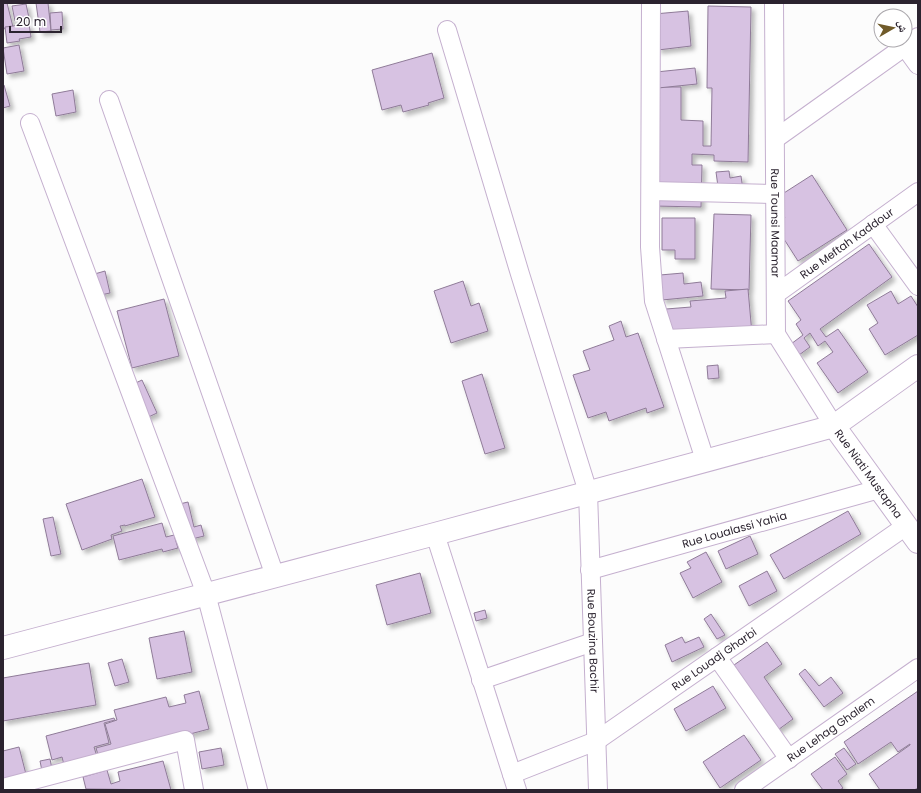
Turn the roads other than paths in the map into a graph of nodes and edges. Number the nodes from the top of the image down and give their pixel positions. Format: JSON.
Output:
{"nodes":[{"id":1,"x":651,"y":3,"type":"edge"},
{"id":2,"x":774,"y":3,"type":"edge"},
{"id":3,"x":447,"y":30,"type":"dead end"},
{"id":4,"x":903,"y":48,"type":"edge"},
{"id":5,"x":913,"y":48,"type":"edge"},
{"id":6,"x":918,"y":65,"type":"edge"},
{"id":7,"x":109,"y":100,"type":"dead end"},
{"id":8,"x":30,"y":123,"type":"dead end"},
{"id":9,"x":775,"y":139,"type":"junction"},
{"id":10,"x":650,"y":191,"type":"junction"},
{"id":11,"x":918,"y":192,"type":"edge"},
{"id":12,"x":775,"y":194,"type":"junction"},
{"id":13,"x":873,"y":224,"type":"junction"},
{"id":14,"x":918,"y":286,"type":"edge"},
{"id":15,"x":776,"y":294,"type":"junction"},
{"id":16,"x":776,"y":334,"type":"junction"},
{"id":17,"x":666,"y":339,"type":"junction"},
{"id":18,"x":918,"y":366,"type":"edge"},
{"id":19,"x":834,"y":426,"type":"junction"},
{"id":20,"x":704,"y":460,"type":"junction"},
{"id":21,"x":880,"y":489,"type":"junction"},
{"id":22,"x":588,"y":492,"type":"junction"},
{"id":23,"x":435,"y":534,"type":"junction"},
{"id":24,"x":912,"y":534,"type":"edge"},
{"id":25,"x":590,"y":570,"type":"junction"},
{"id":26,"x":275,"y":576,"type":"junction"},
{"id":27,"x":206,"y":594,"type":"junction"},
{"id":28,"x":593,"y":642,"type":"junction"},
{"id":29,"x":3,"y":648,"type":"edge"},
{"id":30,"x":717,"y":657,"type":"junction"},
{"id":31,"x":918,"y":668,"type":"edge"},
{"id":32,"x":481,"y":680,"type":"junction"},
{"id":33,"x":596,"y":741,"type":"junction"},
{"id":34,"x":789,"y":759,"type":"junction"},
{"id":35,"x":514,"y":782,"type":"edge"},
{"id":36,"x":3,"y":788,"type":"edge"},
{"id":37,"x":750,"y":788,"type":"edge"},
{"id":38,"x":194,"y":790,"type":"edge"},
{"id":39,"x":258,"y":790,"type":"edge"},
{"id":40,"x":598,"y":790,"type":"edge"}],
"edges":[{"from":1,"to":10,"type":"street"},
{"from":2,"to":9,"type":"street","name":"Rue Tounsi Maamar"},
{"from":3,"to":22,"type":"street","name":"Rue Bouzina Bachir"},
{"from":4,"to":9,"type":"street"},
{"from":5,"to":6,"type":"street"},
{"from":7,"to":26,"type":"street"},
{"from":8,"to":27,"type":"street"},
{"from":9,"to":12,"type":"street","name":"Rue Tounsi Maamar"},
{"from":10,"to":12,"type":"street"},
{"from":10,"to":17,"type":"street"},
{"from":11,"to":13,"type":"street","name":"Rue Meftah Kaddour"},
{"from":12,"to":15,"type":"street","name":"Rue Tounsi Maamar"},
{"from":13,"to":14,"type":"street"},
{"from":13,"to":15,"type":"street","name":"Rue Meftah Kaddour"},
{"from":15,"to":16,"type":"street","name":"Rue Tounsi Maamar"},
{"from":16,"to":17,"type":"street"},
{"from":16,"to":19,"type":"street"},
{"from":17,"to":20,"type":"street"},
{"from":18,"to":19,"type":"main road"},
{"from":19,"to":20,"type":"main road"},
{"from":19,"to":21,"type":"main road","name":"Rue Niati Mustapha"},
{"from":20,"to":22,"type":"main road"},
{"from":21,"to":24,"type":"main road","name":"Rue Niati Mustapha"},
{"from":21,"to":25,"type":"street","name":"Rue Loualassi Yahia"},
{"from":22,"to":23,"type":"main road"},
{"from":22,"to":25,"type":"street","name":"Rue Bouzina Bachir"},
{"from":23,"to":26,"type":"main road"},
{"from":23,"to":32,"type":"street"},
{"from":24,"to":30,"type":"street","name":"Rue Louadj Gharbi"},
{"from":25,"to":28,"type":"street","name":"Rue Bouzina Bachir"},
{"from":26,"to":27,"type":"main road"},
{"from":27,"to":29,"type":"main road"},
{"from":27,"to":39,"type":"street"},
{"from":28,"to":32,"type":"street"},
{"from":28,"to":33,"type":"street","name":"Rue Bouzina Bachir"},
{"from":30,"to":33,"type":"street","name":"Rue Louadj Gharbi"},
{"from":30,"to":34,"type":"street"},
{"from":31,"to":34,"type":"street","name":"Rue Lehag Ghalem"},
{"from":32,"to":35,"type":"street"},
{"from":33,"to":35,"type":"street","name":"Rue Louadj Gharbi"},
{"from":33,"to":40,"type":"street","name":"Rue Bouzina Bachir"},
{"from":34,"to":37,"type":"street","name":"Rue Lehag Ghalem"},
{"from":36,"to":38,"type":"street"}]}
